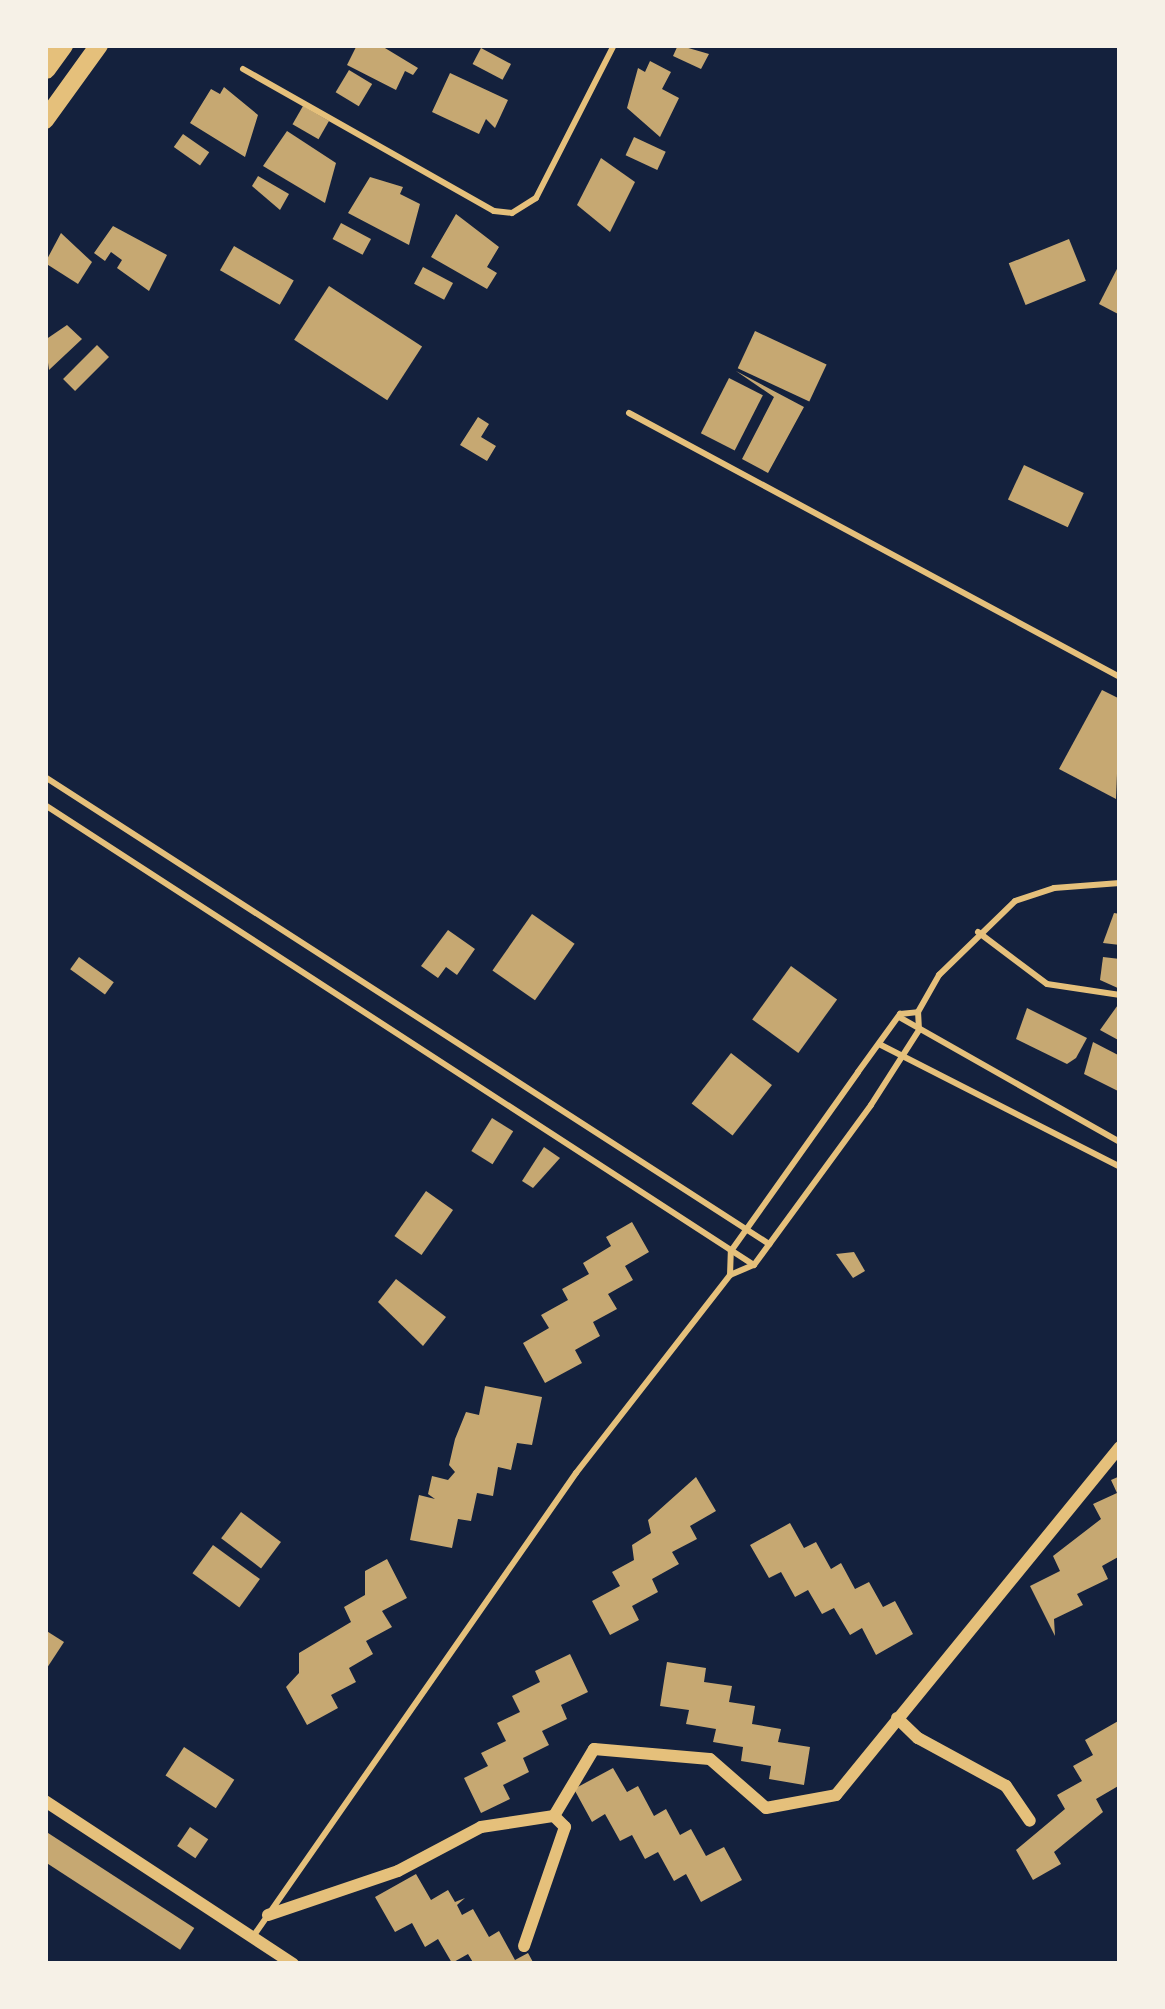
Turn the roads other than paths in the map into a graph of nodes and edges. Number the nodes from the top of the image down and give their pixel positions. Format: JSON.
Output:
{"nodes":[{"id":1,"x":62,"y":45,"type":"edge"},
{"id":2,"x":100,"y":45,"type":"edge"},
{"id":3,"x":614,"y":45,"type":"edge"},
{"id":4,"x":45,"y":68,"type":"edge"},
{"id":5,"x":243,"y":69,"type":"dead end"},
{"id":6,"x":45,"y":120,"type":"edge"},
{"id":7,"x":629,"y":413,"type":"dead end"},
{"id":8,"x":1120,"y":677,"type":"edge"},
{"id":9,"x":45,"y":777,"type":"edge"},
{"id":10,"x":45,"y":805,"type":"edge"},
{"id":11,"x":1120,"y":883,"type":"edge"},
{"id":12,"x":978,"y":932,"type":"junction"},
{"id":13,"x":1120,"y":995,"type":"edge"},
{"id":14,"x":918,"y":1012,"type":"junction"},
{"id":15,"x":898,"y":1017,"type":"junction"},
{"id":16,"x":920,"y":1030,"type":"junction"},
{"id":17,"x":879,"y":1044,"type":"junction"},
{"id":18,"x":904,"y":1058,"type":"junction"},
{"id":19,"x":1120,"y":1142,"type":"edge"},
{"id":20,"x":1120,"y":1167,"type":"edge"},
{"id":21,"x":746,"y":1230,"type":"junction"},
{"id":22,"x":769,"y":1244,"type":"junction"},
{"id":23,"x":730,"y":1251,"type":"junction"},
{"id":24,"x":754,"y":1265,"type":"junction"},
{"id":25,"x":730,"y":1275,"type":"junction"},
{"id":26,"x":1120,"y":1447,"type":"edge"},
{"id":27,"x":897,"y":1718,"type":"junction"},
{"id":28,"x":45,"y":1802,"type":"edge"},
{"id":29,"x":554,"y":1816,"type":"junction"},
{"id":30,"x":1030,"y":1821,"type":"dead end"},
{"id":31,"x":268,"y":1915,"type":"junction"},
{"id":32,"x":252,"y":1937,"type":"junction"},
{"id":33,"x":524,"y":1946,"type":"dead end"},
{"id":34,"x":293,"y":1964,"type":"edge"}],
"edges":[{"from":1,"to":4,"type":"highway"},
{"from":2,"to":6,"type":"main road"},
{"from":3,"to":5,"type":"lane"},
{"from":7,"to":8,"type":"lane"},
{"from":9,"to":21,"type":"lane"},
{"from":10,"to":23,"type":"lane"},
{"from":11,"to":12,"type":"lane"},
{"from":12,"to":13,"type":"lane"},
{"from":12,"to":14,"type":"lane"},
{"from":14,"to":15,"type":"lane"},
{"from":14,"to":16,"type":"lane"},
{"from":15,"to":16,"type":"lane"},
{"from":15,"to":17,"type":"lane"},
{"from":16,"to":18,"type":"lane"},
{"from":16,"to":19,"type":"lane"},
{"from":17,"to":18,"type":"lane"},
{"from":17,"to":21,"type":"lane"},
{"from":18,"to":20,"type":"lane"},
{"from":18,"to":22,"type":"lane"},
{"from":21,"to":22,"type":"lane"},
{"from":21,"to":23,"type":"lane"},
{"from":22,"to":24,"type":"lane"},
{"from":23,"to":24,"type":"lane"},
{"from":23,"to":25,"type":"lane"},
{"from":24,"to":25,"type":"lane"},
{"from":25,"to":31,"type":"lane"},
{"from":26,"to":27,"type":"street"},
{"from":27,"to":29,"type":"street"},
{"from":27,"to":30,"type":"street"},
{"from":28,"to":32,"type":"street"},
{"from":29,"to":31,"type":"street"},
{"from":29,"to":33,"type":"street"},
{"from":31,"to":32,"type":"lane"},
{"from":32,"to":34,"type":"street"}]}
